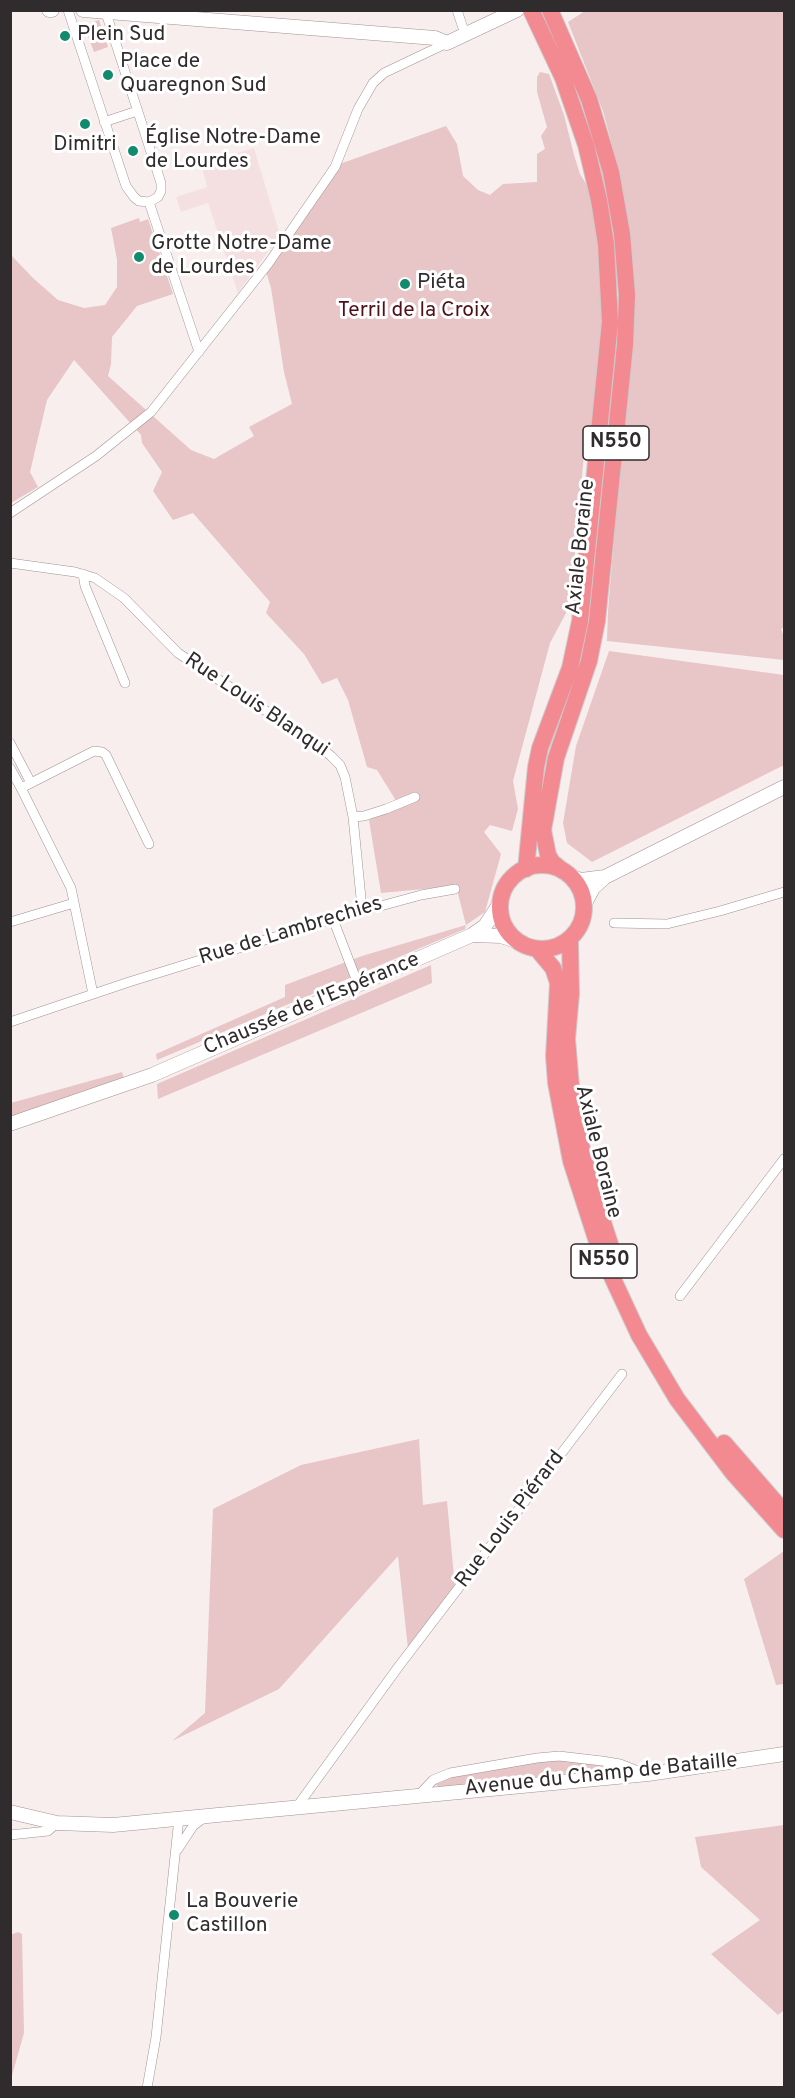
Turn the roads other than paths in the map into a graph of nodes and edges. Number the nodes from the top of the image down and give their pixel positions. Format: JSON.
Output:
{"nodes":[{"id":1,"x":68,"y":10,"type":"edge"},
{"id":2,"x":83,"y":10,"type":"edge"},
{"id":3,"x":457,"y":10,"type":"edge"},
{"id":4,"x":517,"y":10,"type":"edge"},
{"id":5,"x":551,"y":12,"type":"edge"},
{"id":6,"x":106,"y":13,"type":"junction"},
{"id":7,"x":534,"y":16,"type":"edge"},
{"id":8,"x":465,"y":34,"type":"junction"},
{"id":9,"x":447,"y":43,"type":"junction"},
{"id":10,"x":137,"y":111,"type":"junction"},
{"id":11,"x":104,"y":122,"type":"junction"},
{"id":12,"x":149,"y":202,"type":"junction"},
{"id":13,"x":200,"y":352,"type":"junction"},
{"id":14,"x":10,"y":513,"type":"edge"},
{"id":15,"x":10,"y":563,"type":"edge"},
{"id":16,"x":83,"y":574,"type":"junction"},
{"id":17,"x":125,"y":683,"type":"dead end"},
{"id":18,"x":10,"y":743,"type":"edge"},
{"id":19,"x":20,"y":762,"type":"junction"},
{"id":20,"x":10,"y":768,"type":"edge"},
{"id":21,"x":31,"y":783,"type":"junction"},
{"id":22,"x":784,"y":787,"type":"edge"},
{"id":23,"x":21,"y":788,"type":"junction"},
{"id":24,"x":415,"y":797,"type":"dead end"},
{"id":25,"x":353,"y":817,"type":"junction"},
{"id":26,"x":149,"y":844,"type":"dead end"},
{"id":27,"x":526,"y":869,"type":"junction"},
{"id":28,"x":566,"y":873,"type":"junction"},
{"id":29,"x":605,"y":877,"type":"junction"},
{"id":30,"x":455,"y":889,"type":"dead end"},
{"id":31,"x":784,"y":892,"type":"edge"},
{"id":32,"x":74,"y":903,"type":"junction"},
{"id":33,"x":500,"y":903,"type":"junction"},
{"id":34,"x":584,"y":905,"type":"junction"},
{"id":35,"x":352,"y":913,"type":"junction"},
{"id":36,"x":333,"y":919,"type":"junction"},
{"id":37,"x":10,"y":922,"type":"edge"},
{"id":38,"x":614,"y":923,"type":"dead end"},
{"id":39,"x":472,"y":935,"type":"junction"},
{"id":40,"x":570,"y":939,"type":"junction"},
{"id":41,"x":519,"y":942,"type":"junction"},
{"id":42,"x":537,"y":949,"type":"junction"},
{"id":43,"x":360,"y":985,"type":"junction"},
{"id":44,"x":93,"y":994,"type":"junction"},
{"id":45,"x":10,"y":1022,"type":"edge"},
{"id":46,"x":10,"y":1124,"type":"edge"},
{"id":47,"x":784,"y":1159,"type":"edge"},
{"id":48,"x":680,"y":1296,"type":"dead end"},
{"id":49,"x":622,"y":1374,"type":"dead end"},
{"id":50,"x":784,"y":1512,"type":"edge"},
{"id":51,"x":784,"y":1530,"type":"edge"},
{"id":52,"x":784,"y":1754,"type":"edge"},
{"id":53,"x":648,"y":1774,"type":"junction"},
{"id":54,"x":418,"y":1796,"type":"junction"},
{"id":55,"x":296,"y":1808,"type":"junction"},
{"id":56,"x":10,"y":1812,"type":"edge"},
{"id":57,"x":205,"y":1817,"type":"junction"},
{"id":58,"x":183,"y":1818,"type":"junction"},
{"id":59,"x":57,"y":1823,"type":"junction"},
{"id":60,"x":10,"y":1835,"type":"edge"},
{"id":61,"x":186,"y":1835,"type":"junction"},
{"id":62,"x":174,"y":1859,"type":"junction"},
{"id":63,"x":147,"y":2088,"type":"edge"}],
"edges":[{"from":1,"to":11,"type":"street"},
{"from":2,"to":6,"type":"street"},
{"from":3,"to":8,"type":"street"},
{"from":4,"to":8,"type":"street"},
{"from":5,"to":28,"type":"highway","name":"Axiale Boraine","number":"N550"},
{"from":6,"to":9,"type":"street"},
{"from":6,"to":10,"type":"street"},
{"from":7,"to":27,"type":"highway","name":"Axiale Boraine","number":"N550"},
{"from":8,"to":9,"type":"street"},
{"from":9,"to":13,"type":"street"},
{"from":10,"to":11,"type":"street"},
{"from":10,"to":12,"type":"street"},
{"from":11,"to":12,"type":"street"},
{"from":12,"to":13,"type":"street"},
{"from":13,"to":14,"type":"street"},
{"from":15,"to":16,"type":"street","name":"Rue Louis Blanqui"},
{"from":16,"to":17,"type":"street"},
{"from":16,"to":25,"type":"street","name":"Rue Louis Blanqui"},
{"from":18,"to":19,"type":"street"},
{"from":19,"to":20,"type":"street"},
{"from":19,"to":21,"type":"street"},
{"from":20,"to":23,"type":"street"},
{"from":21,"to":23,"type":"street"},
{"from":21,"to":26,"type":"street"},
{"from":22,"to":29,"type":"street"},
{"from":23,"to":32,"type":"street"},
{"from":24,"to":25,"type":"street"},
{"from":25,"to":35,"type":"street","name":"Rue Louis Blanqui"},
{"from":27,"to":28,"type":"highway"},
{"from":27,"to":33,"type":"highway"},
{"from":28,"to":29,"type":"street"},
{"from":28,"to":34,"type":"highway","number":"N550"},
{"from":29,"to":34,"type":"street"},
{"from":30,"to":35,"type":"street","name":"Rue de Lambrechies"},
{"from":31,"to":38,"type":"street"},
{"from":32,"to":37,"type":"street"},
{"from":32,"to":44,"type":"street"},
{"from":33,"to":39,"type":"street"},
{"from":33,"to":41,"type":"highway"},
{"from":34,"to":40,"type":"highway","number":"N550"},
{"from":35,"to":36,"type":"street","name":"Rue de Lambrechies"},
{"from":36,"to":43,"type":"street"},
{"from":36,"to":44,"type":"street","name":"Rue de Lambrechies"},
{"from":39,"to":41,"type":"street"},
{"from":39,"to":43,"type":"street","name":"Chaussée de l'Espérance"},
{"from":40,"to":42,"type":"highway"},
{"from":40,"to":50,"type":"highway","name":"Axiale Boraine","number":"N550"},
{"from":41,"to":42,"type":"highway"},
{"from":42,"to":51,"type":"highway","name":"Axiale Boraine","number":"N550"},
{"from":43,"to":46,"type":"street","name":"Chaussée de l'Espérance"},
{"from":44,"to":45,"type":"street","name":"Rue de Lambrechies"},
{"from":47,"to":48,"type":"street"},
{"from":49,"to":55,"type":"street","name":"Rue Louis Piérard"},
{"from":52,"to":53,"type":"street","name":"Avenue du Champ de Bataille"},
{"from":53,"to":54,"type":"street","name":"Avenue du Champ de Bataille"},
{"from":53,"to":54,"type":"street"},
{"from":54,"to":55,"type":"street","name":"Avenue du Champ de Bataille"},
{"from":55,"to":57,"type":"street","name":"Avenue du Champ de Bataille"},
{"from":56,"to":59,"type":"street","name":"Avenue du Champ de Bataille"},
{"from":57,"to":58,"type":"street","name":"Avenue du Champ de Bataille"},
{"from":57,"to":61,"type":"street"},
{"from":58,"to":59,"type":"street","name":"Avenue du Champ de Bataille"},
{"from":58,"to":61,"type":"street"},
{"from":58,"to":62,"type":"street"},
{"from":59,"to":60,"type":"street"},
{"from":61,"to":62,"type":"street"},
{"from":62,"to":63,"type":"street"}]}
